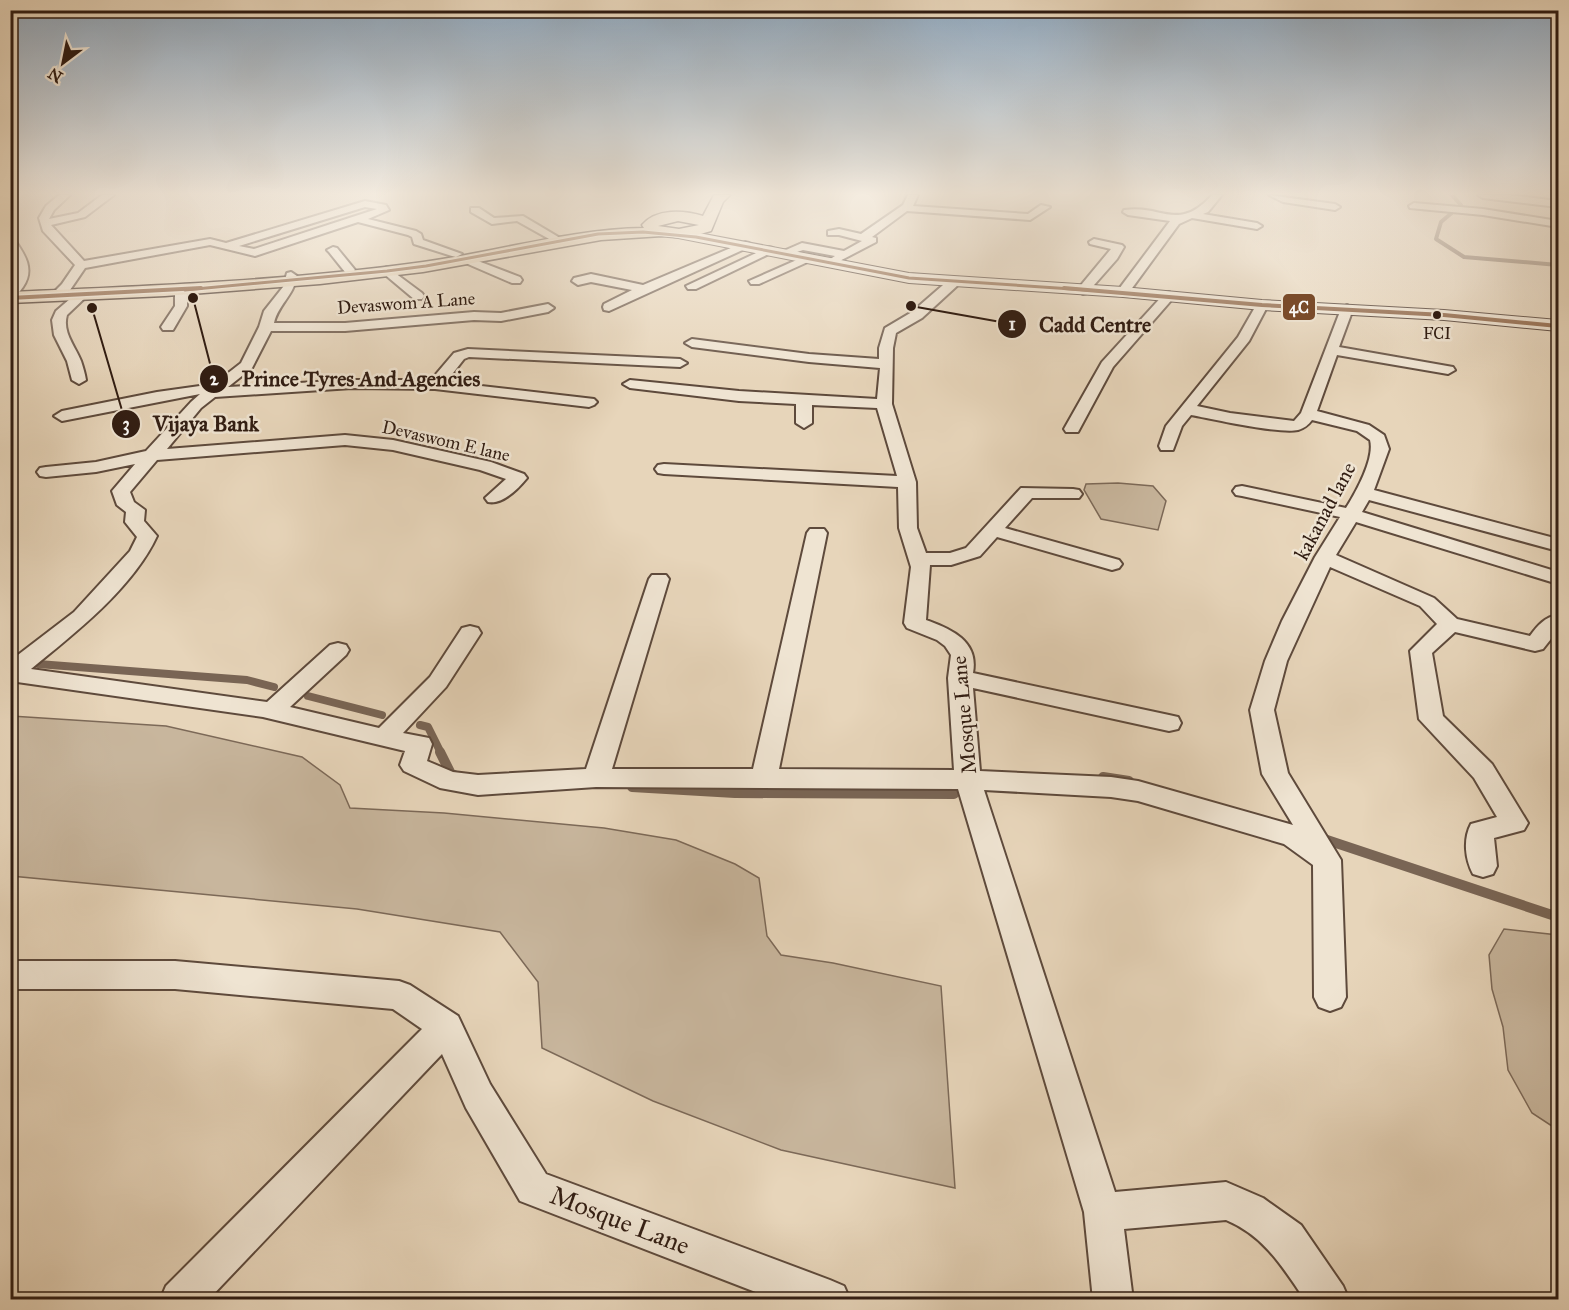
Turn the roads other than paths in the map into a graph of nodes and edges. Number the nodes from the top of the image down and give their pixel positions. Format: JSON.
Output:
{"nodes":[{"id":1,"x":18,"y":256,"type":"edge"},
{"id":2,"x":73,"y":256,"type":"edge"},
{"id":3,"x":131,"y":256,"type":"edge"},
{"id":4,"x":338,"y":256,"type":"edge"},
{"id":5,"x":465,"y":256,"type":"edge"},
{"id":6,"x":466,"y":256,"type":"edge"},
{"id":7,"x":719,"y":256,"type":"edge"},
{"id":8,"x":767,"y":256,"type":"edge"},
{"id":9,"x":798,"y":256,"type":"edge"},
{"id":10,"x":832,"y":256,"type":"edge"},
{"id":11,"x":841,"y":256,"type":"edge"},
{"id":12,"x":1113,"y":256,"type":"edge"},
{"id":13,"x":1152,"y":256,"type":"edge"},
{"id":14,"x":461,"y":257,"type":"junction"},
{"id":15,"x":808,"y":258,"type":"junction"},
{"id":16,"x":837,"y":258,"type":"junction"},
{"id":17,"x":81,"y":265,"type":"junction"},
{"id":18,"x":349,"y":270,"type":"junction"},
{"id":19,"x":387,"y":271,"type":"junction"},
{"id":20,"x":291,"y":278,"type":"junction"},
{"id":21,"x":516,"y":280,"type":"dead end"},
{"id":22,"x":755,"y":281,"type":"dead end"},
{"id":23,"x":578,"y":282,"type":"dead end"},
{"id":24,"x":954,"y":282,"type":"junction"},
{"id":25,"x":692,"y":286,"type":"dead end"},
{"id":26,"x":644,"y":289,"type":"junction"},
{"id":27,"x":181,"y":290,"type":"junction"},
{"id":28,"x":1083,"y":290,"type":"junction"},
{"id":29,"x":1123,"y":292,"type":"junction"},
{"id":30,"x":58,"y":293,"type":"junction"},
{"id":31,"x":11,"y":295,"type":"edge"},
{"id":32,"x":82,"y":295,"type":"junction"},
{"id":33,"x":417,"y":296,"type":"dead end"},
{"id":34,"x":1170,"y":296,"type":"junction"},
{"id":35,"x":1262,"y":304,"type":"junction"},
{"id":36,"x":609,"y":307,"type":"dead end"},
{"id":37,"x":548,"y":308,"type":"dead end"},
{"id":38,"x":1347,"y":309,"type":"junction"},
{"id":39,"x":1558,"y":326,"type":"edge"},
{"id":40,"x":168,"y":327,"type":"dead end"},
{"id":41,"x":266,"y":327,"type":"junction"},
{"id":42,"x":692,"y":343,"type":"dead end"},
{"id":43,"x":1332,"y":350,"type":"junction"},
{"id":44,"x":680,"y":363,"type":"dead end"},
{"id":45,"x":886,"y":364,"type":"junction"},
{"id":46,"x":1448,"y":370,"type":"dead end"},
{"id":47,"x":78,"y":380,"type":"dead end"},
{"id":48,"x":630,"y":384,"type":"dead end"},
{"id":49,"x":435,"y":385,"type":"junction"},
{"id":50,"x":211,"y":391,"type":"junction"},
{"id":51,"x":804,"y":400,"type":"junction"},
{"id":52,"x":589,"y":402,"type":"dead end"},
{"id":53,"x":884,"y":404,"type":"junction"},
{"id":54,"x":1187,"y":409,"type":"junction"},
{"id":55,"x":1309,"y":414,"type":"junction"},
{"id":56,"x":62,"y":416,"type":"dead end"},
{"id":57,"x":804,"y":423,"type":"dead end"},
{"id":58,"x":1072,"y":429,"type":"dead end"},
{"id":59,"x":1167,"y":446,"type":"dead end"},
{"id":60,"x":154,"y":455,"type":"junction"},
{"id":61,"x":664,"y":469,"type":"dead end"},
{"id":62,"x":46,"y":472,"type":"dead end"},
{"id":63,"x":907,"y":482,"type":"junction"},
{"id":64,"x":1242,"y":491,"type":"dead end"},
{"id":65,"x":1364,"y":493,"type":"junction"},
{"id":66,"x":1073,"y":494,"type":"dead end"},
{"id":67,"x":494,"y":498,"type":"dead end"},
{"id":68,"x":1350,"y":514,"type":"junction"},
{"id":69,"x":993,"y":530,"type":"junction"},
{"id":70,"x":817,"y":533,"type":"dead end"},
{"id":71,"x":1558,"y":545,"type":"edge"},
{"id":72,"x":1325,"y":557,"type":"junction"},
{"id":73,"x":918,"y":559,"type":"junction"},
{"id":74,"x":1112,"y":564,"type":"dead end"},
{"id":75,"x":1557,"y":578,"type":"dead end"},
{"id":76,"x":659,"y":579,"type":"dead end"},
{"id":77,"x":1558,"y":621,"type":"edge"},
{"id":78,"x":1450,"y":624,"type":"junction"},
{"id":79,"x":470,"y":633,"type":"dead end"},
{"id":80,"x":338,"y":650,"type":"dead end"},
{"id":81,"x":10,"y":670,"type":"edge"},
{"id":82,"x":10,"y":674,"type":"edge"},
{"id":83,"x":960,"y":678,"type":"junction"},
{"id":84,"x":272,"y":711,"type":"junction"},
{"id":85,"x":1169,"y":723,"type":"dead end"},
{"id":86,"x":384,"y":738,"type":"junction"},
{"id":87,"x":596,"y":778,"type":"junction"},
{"id":88,"x":764,"y":778,"type":"junction"},
{"id":89,"x":968,"y":780,"type":"junction"},
{"id":90,"x":1327,"y":860,"type":"junction"},
{"id":91,"x":1483,"y":866,"type":"dead end"},
{"id":92,"x":10,"y":975,"type":"edge"},
{"id":93,"x":1330,"y":997,"type":"dead end"},
{"id":94,"x":446,"y":1027,"type":"junction"},
{"id":95,"x":1103,"y":1212,"type":"junction"},
{"id":96,"x":180,"y":1299,"type":"edge"},
{"id":97,"x":831,"y":1299,"type":"edge"},
{"id":98,"x":1113,"y":1299,"type":"edge"},
{"id":99,"x":1329,"y":1299,"type":"edge"}],
"edges":[{"from":1,"to":31,"type":"street"},
{"from":2,"to":17,"type":"street"},
{"from":3,"to":17,"type":"street"},
{"from":4,"to":18,"type":"street"},
{"from":5,"to":14,"type":"main road"},
{"from":6,"to":14,"type":"main road"},
{"from":7,"to":26,"type":"street"},
{"from":8,"to":25,"type":"street"},
{"from":9,"to":15,"type":"main road"},
{"from":10,"to":16,"type":"street"},
{"from":11,"to":16,"type":"street"},
{"from":12,"to":28,"type":"street"},
{"from":13,"to":29,"type":"street"},
{"from":14,"to":18,"type":"main road"},
{"from":14,"to":19,"type":"main road"},
{"from":14,"to":21,"type":"street"},
{"from":15,"to":16,"type":"main road"},
{"from":15,"to":22,"type":"street"},
{"from":16,"to":24,"type":"main road"},
{"from":17,"to":30,"type":"street"},
{"from":18,"to":20,"type":"main road"},
{"from":19,"to":20,"type":"main road"},
{"from":19,"to":33,"type":"street"},
{"from":20,"to":27,"type":"main road"},
{"from":20,"to":30,"type":"main road"},
{"from":20,"to":41,"type":"street"},
{"from":23,"to":26,"type":"street"},
{"from":24,"to":28,"type":"main road"},
{"from":24,"to":45,"type":"street","name":"Mosque Lane"},
{"from":26,"to":36,"type":"street"},
{"from":27,"to":32,"type":"main road"},
{"from":27,"to":40,"type":"street"},
{"from":28,"to":29,"type":"main road"},
{"from":29,"to":34,"type":"main road"},
{"from":30,"to":31,"type":"main road"},
{"from":30,"to":32,"type":"main road"},
{"from":32,"to":47,"type":"street"},
{"from":34,"to":35,"type":"main road"},
{"from":34,"to":58,"type":"street"},
{"from":35,"to":38,"type":"main road"},
{"from":35,"to":54,"type":"street"},
{"from":37,"to":41,"type":"street","name":"Devaswom A Lane"},
{"from":38,"to":39,"type":"main road"},
{"from":38,"to":43,"type":"street"},
{"from":41,"to":50,"type":"street"},
{"from":42,"to":45,"type":"street"},
{"from":43,"to":46,"type":"street"},
{"from":43,"to":55,"type":"street"},
{"from":44,"to":49,"type":"street"},
{"from":45,"to":53,"type":"street","name":"Mosque Lane"},
{"from":48,"to":51,"type":"street"},
{"from":49,"to":50,"type":"street"},
{"from":49,"to":52,"type":"street"},
{"from":50,"to":56,"type":"street"},
{"from":50,"to":60,"type":"street"},
{"from":51,"to":53,"type":"street"},
{"from":51,"to":57,"type":"street"},
{"from":53,"to":63,"type":"street","name":"Mosque Lane"},
{"from":54,"to":55,"type":"street"},
{"from":54,"to":59,"type":"street"},
{"from":55,"to":65,"type":"street","name":"kakanad lane"},
{"from":60,"to":62,"type":"street"},
{"from":60,"to":67,"type":"street","name":"Devaswom E lane"},
{"from":60,"to":81,"type":"street"},
{"from":61,"to":63,"type":"street"},
{"from":63,"to":73,"type":"street","name":"Mosque Lane"},
{"from":64,"to":68,"type":"street"},
{"from":65,"to":68,"type":"street","name":"kakanad lane"},
{"from":65,"to":71,"type":"street"},
{"from":66,"to":69,"type":"street"},
{"from":68,"to":72,"type":"street","name":"kakanad lane"},
{"from":68,"to":75,"type":"street"},
{"from":69,"to":73,"type":"street"},
{"from":69,"to":74,"type":"street"},
{"from":70,"to":88,"type":"street"},
{"from":72,"to":78,"type":"street"},
{"from":72,"to":90,"type":"street","name":"kakanad lane"},
{"from":73,"to":83,"type":"street","name":"Mosque Lane"},
{"from":76,"to":87,"type":"street"},
{"from":77,"to":78,"type":"street"},
{"from":78,"to":91,"type":"street"},
{"from":79,"to":86,"type":"street"},
{"from":80,"to":84,"type":"street"},
{"from":82,"to":84,"type":"street"},
{"from":83,"to":85,"type":"street"},
{"from":83,"to":89,"type":"street","name":"Mosque Lane"},
{"from":84,"to":86,"type":"street"},
{"from":86,"to":87,"type":"street"},
{"from":87,"to":88,"type":"street"},
{"from":88,"to":89,"type":"street"},
{"from":89,"to":90,"type":"street"},
{"from":89,"to":95,"type":"street","name":"Mosque Lane"},
{"from":90,"to":93,"type":"street"},
{"from":92,"to":94,"type":"street"},
{"from":94,"to":96,"type":"street"},
{"from":94,"to":97,"type":"street","name":"Mosque Lane"},
{"from":95,"to":98,"type":"street","name":"Mosque Lane"},
{"from":95,"to":99,"type":"street"}]}
